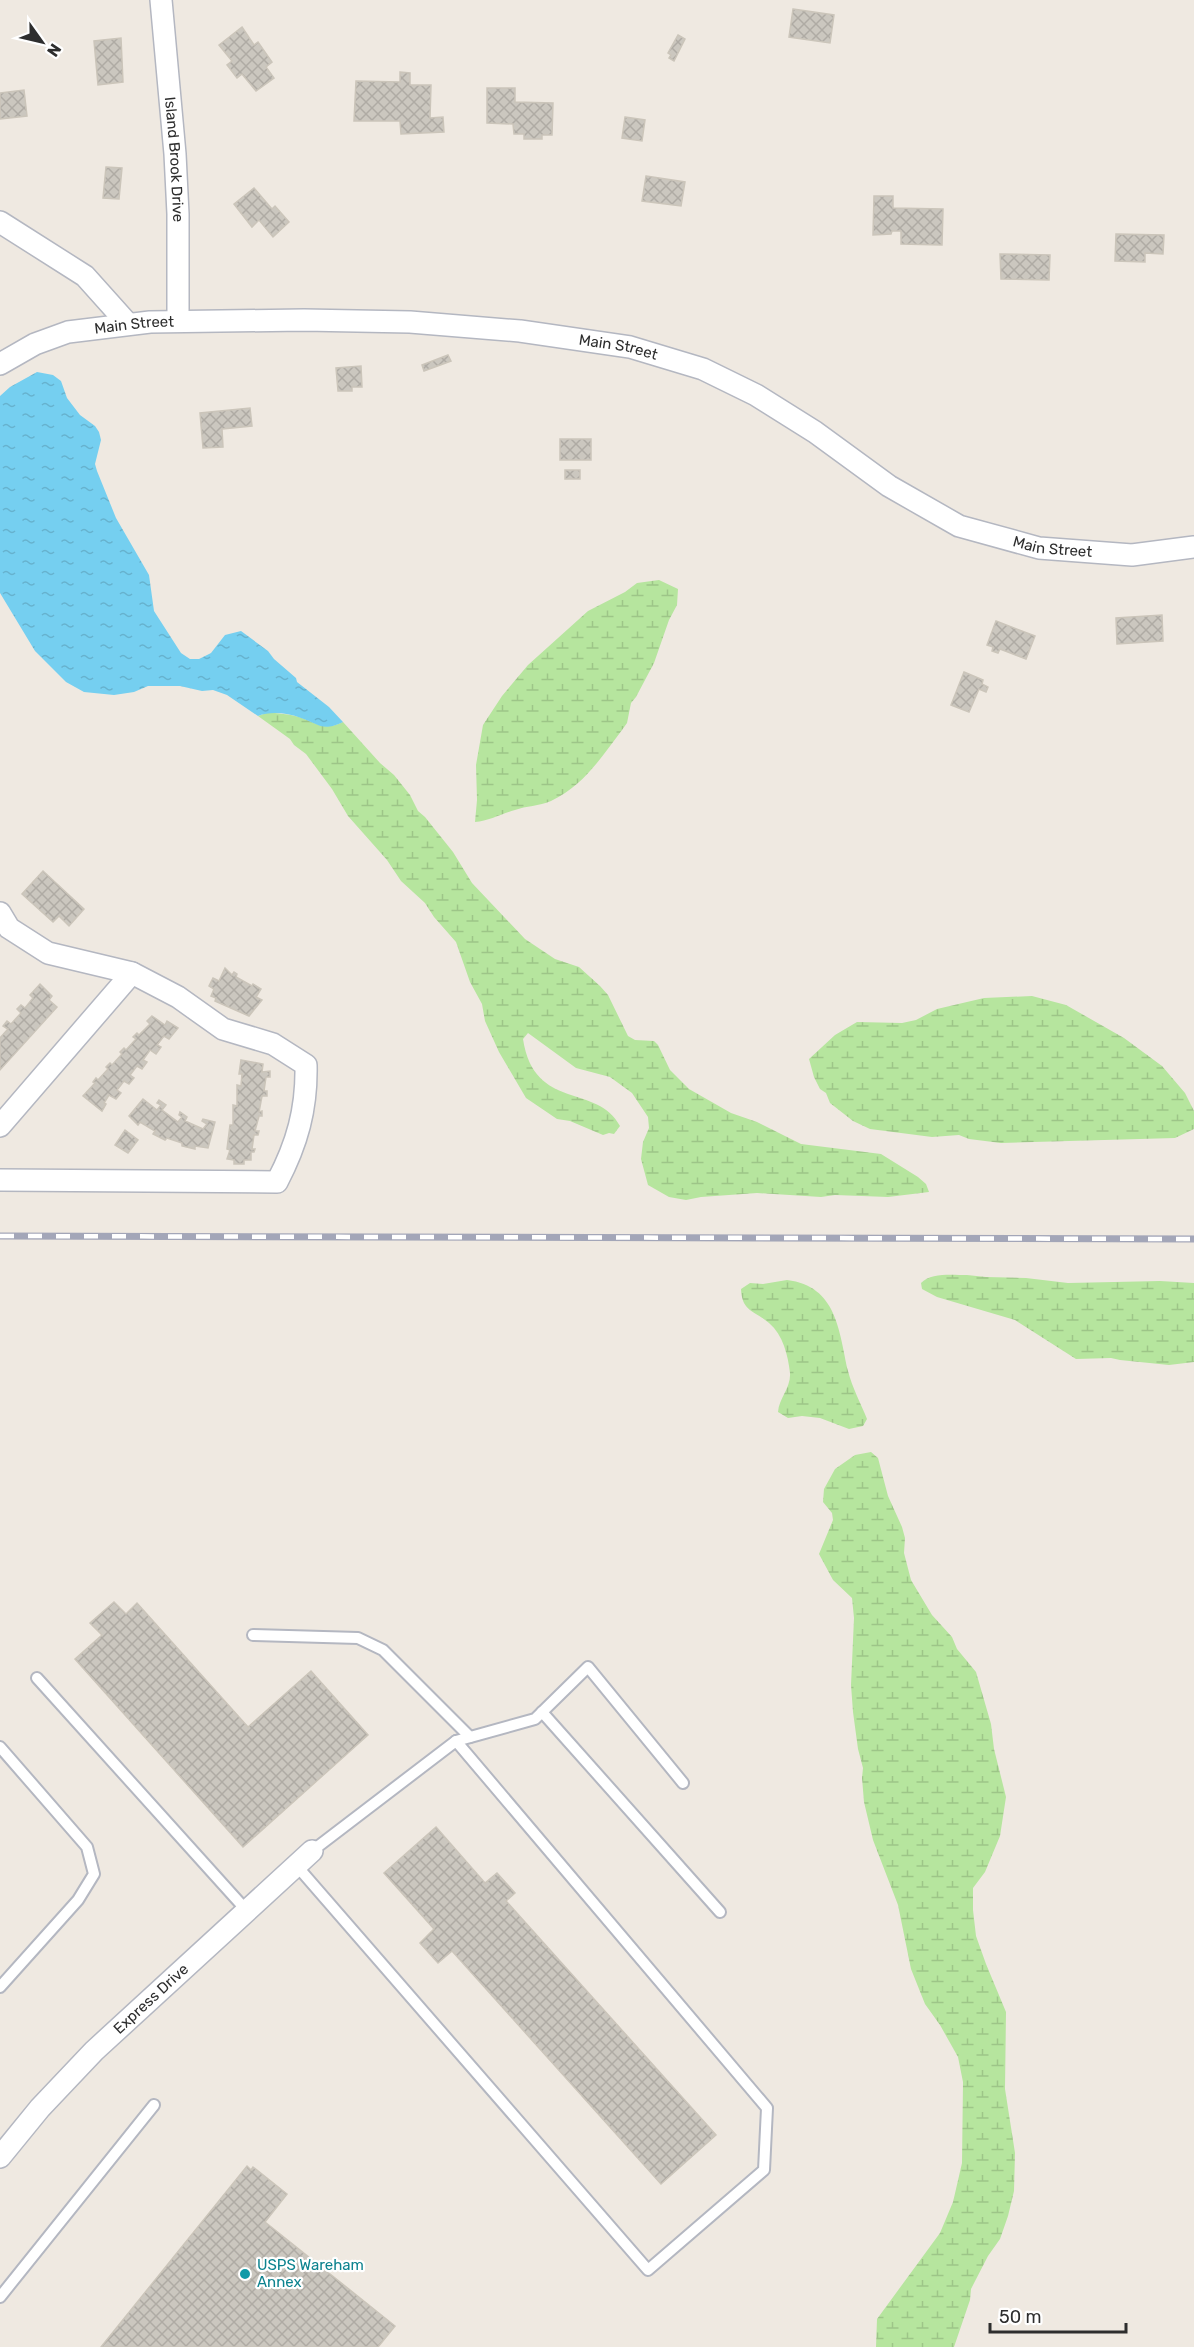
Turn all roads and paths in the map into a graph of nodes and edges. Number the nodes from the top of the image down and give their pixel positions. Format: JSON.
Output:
{"nodes":[{"id":1,"x":160,"y":0,"type":"edge"},
{"id":2,"x":0,"y":222,"type":"edge"},
{"id":3,"x":178,"y":321,"type":"junction"},
{"id":4,"x":128,"y":324,"type":"junction"},
{"id":5,"x":0,"y":364,"type":"edge"},
{"id":6,"x":1194,"y":547,"type":"edge"},
{"id":7,"x":0,"y":913,"type":"edge"},
{"id":8,"x":132,"y":973,"type":"junction"},
{"id":9,"x":0,"y":1126,"type":"edge"},
{"id":10,"x":0,"y":1180,"type":"edge"},
{"id":11,"x":253,"y":1635,"type":"dead end"},
{"id":12,"x":37,"y":1678,"type":"dead end"},
{"id":13,"x":542,"y":1712,"type":"junction"},
{"id":14,"x":470,"y":1737,"type":"junction"},
{"id":15,"x":456,"y":1742,"type":"junction"},
{"id":16,"x":0,"y":1747,"type":"edge"},
{"id":17,"x":682,"y":1783,"type":"dead end"},
{"id":18,"x":312,"y":1851,"type":"joint"},
{"id":19,"x":296,"y":1866,"type":"junction"},
{"id":20,"x":247,"y":1911,"type":"junction"},
{"id":21,"x":720,"y":1912,"type":"dead end"},
{"id":22,"x":0,"y":1987,"type":"edge"},
{"id":23,"x":154,"y":2105,"type":"dead end"},
{"id":24,"x":0,"y":2157,"type":"edge"},
{"id":25,"x":0,"y":2297,"type":"edge"}],
"edges":[{"from":1,"to":3,"type":"street","name":"Island Brook Drive"},
{"from":2,"to":4,"type":"street"},
{"from":3,"to":4,"type":"street","name":"Main Street"},
{"from":3,"to":6,"type":"street","name":"Main Street"},
{"from":4,"to":5,"type":"street","name":"Main Street"},
{"from":7,"to":8,"type":"street"},
{"from":8,"to":9,"type":"street"},
{"from":8,"to":10,"type":"street"},
{"from":11,"to":14,"type":"lane"},
{"from":12,"to":20,"type":"lane"},
{"from":13,"to":14,"type":"lane"},
{"from":13,"to":17,"type":"lane"},
{"from":13,"to":21,"type":"lane"},
{"from":14,"to":15,"type":"lane"},
{"from":15,"to":18,"type":"lane"},
{"from":15,"to":19,"type":"lane"},
{"from":16,"to":22,"type":"lane"},
{"from":18,"to":19,"type":"street","name":"Express Drive"},
{"from":19,"to":20,"type":"street","name":"Express Drive"},
{"from":20,"to":24,"type":"street","name":"Express Drive"},
{"from":23,"to":25,"type":"lane"}]}
